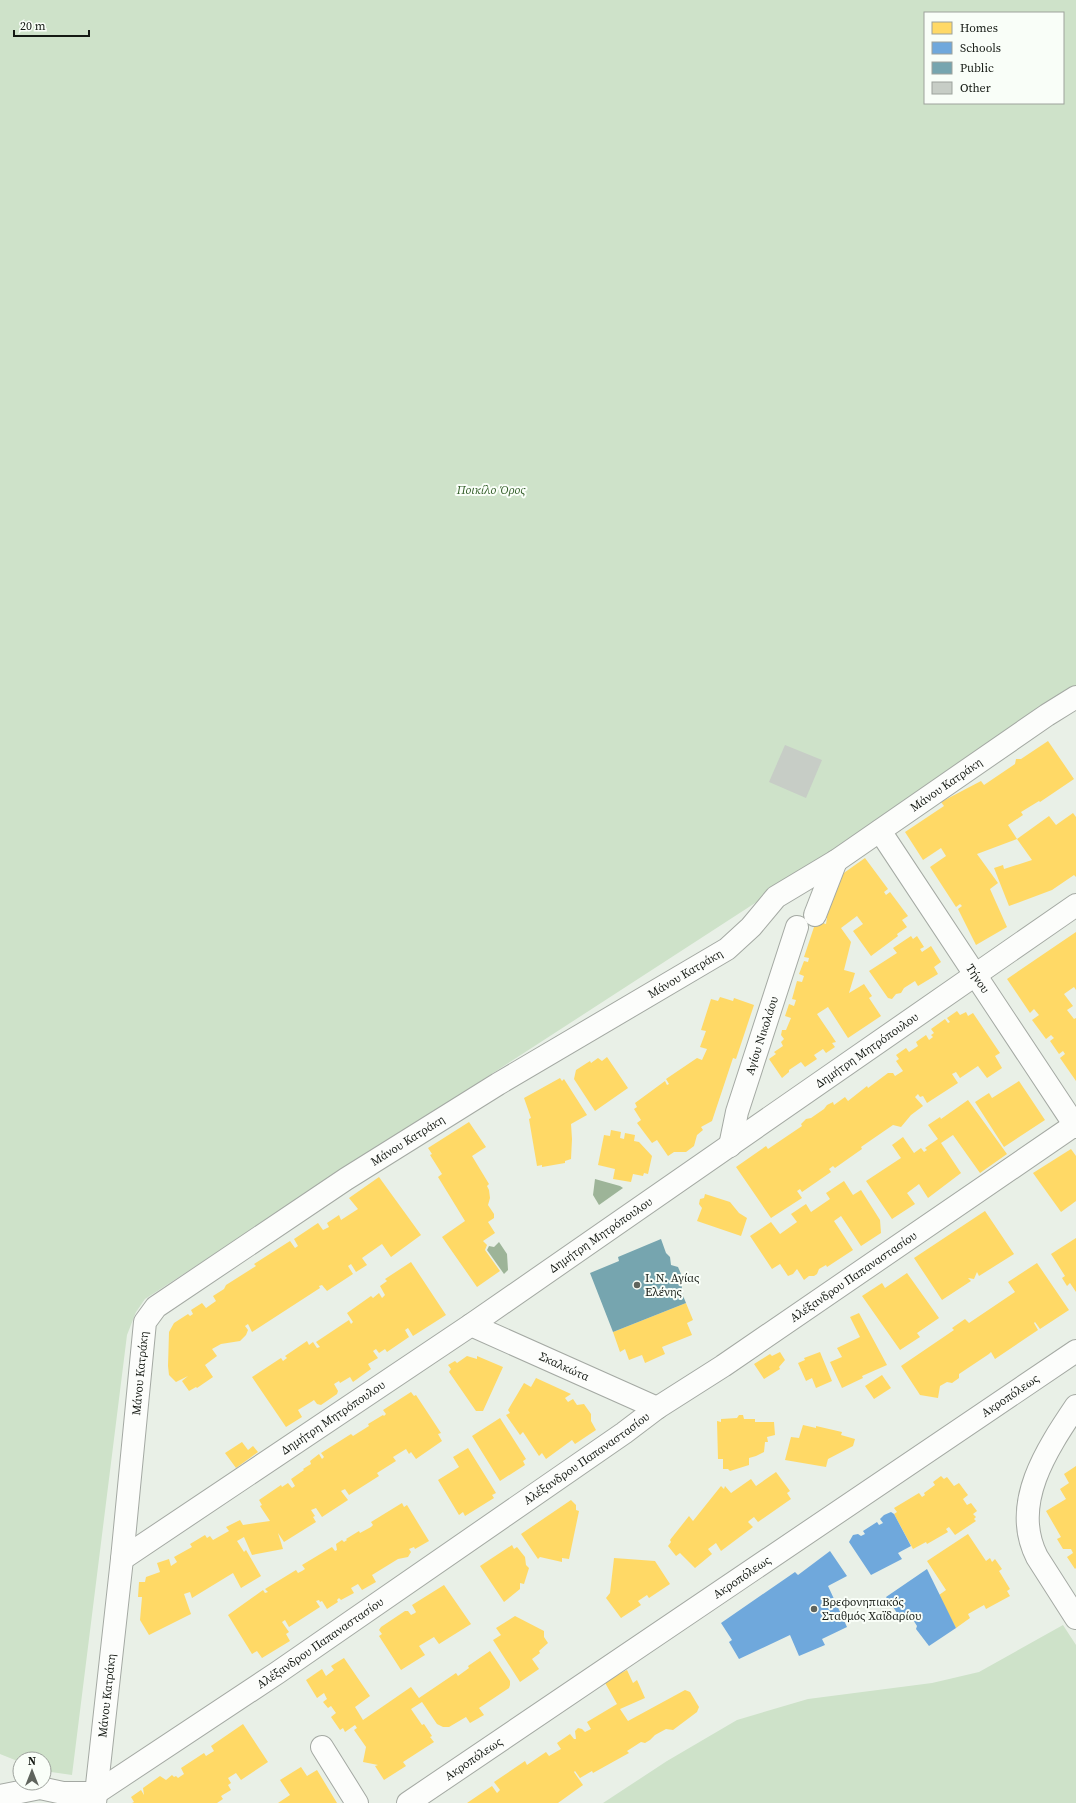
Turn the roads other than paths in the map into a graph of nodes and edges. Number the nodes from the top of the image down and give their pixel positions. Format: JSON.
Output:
{"nodes":[{"id":1,"x":1076,"y":697,"type":"edge"},
{"id":2,"x":880,"y":831,"type":"junction"},
{"id":3,"x":836,"y":861,"type":"junction"},
{"id":4,"x":1076,"y":905,"type":"edge"},
{"id":5,"x":815,"y":915,"type":"dead end"},
{"id":6,"x":797,"y":927,"type":"dead end"},
{"id":7,"x":974,"y":974,"type":"junction"},
{"id":8,"x":1076,"y":1125,"type":"edge"},
{"id":9,"x":730,"y":1146,"type":"junction"},
{"id":10,"x":471,"y":1325,"type":"junction"},
{"id":11,"x":1076,"y":1351,"type":"edge"},
{"id":12,"x":1076,"y":1406,"type":"edge"},
{"id":13,"x":656,"y":1408,"type":"junction"},
{"id":14,"x":122,"y":1559,"type":"junction"},
{"id":15,"x":1076,"y":1618,"type":"edge"},
{"id":16,"x":322,"y":1747,"type":"dead end"},
{"id":17,"x":0,"y":1796,"type":"edge"},
{"id":18,"x":95,"y":1798,"type":"edge"},
{"id":19,"x":357,"y":1803,"type":"edge"},
{"id":20,"x":408,"y":1803,"type":"edge"}],
"edges":[{"from":1,"to":2,"type":"street","name":"Μάνου Κατράκη"},
{"from":2,"to":3,"type":"street","name":"Μάνου Κατράκη"},
{"from":2,"to":7,"type":"street","name":"Τήνου"},
{"from":3,"to":5,"type":"street"},
{"from":3,"to":14,"type":"street","name":"Μάνου Κατράκη"},
{"from":4,"to":7,"type":"street","name":"Δημήτρη Μητρόπουλου"},
{"from":6,"to":9,"type":"street","name":"Αγίου Νικολάου"},
{"from":7,"to":8,"type":"street","name":"Τήνου"},
{"from":7,"to":9,"type":"street","name":"Δημήτρη Μητρόπουλου"},
{"from":8,"to":13,"type":"street","name":"Αλέξανδρου Παπαναστασίου"},
{"from":9,"to":10,"type":"street","name":"Δημήτρη Μητρόπουλου"},
{"from":10,"to":13,"type":"street","name":"Σκαλκώτα"},
{"from":10,"to":14,"type":"street","name":"Δημήτρη Μητρόπουλου"},
{"from":11,"to":20,"type":"street","name":"Ακροπόλεως"},
{"from":12,"to":15,"type":"street"},
{"from":13,"to":18,"type":"street","name":"Αλέξανδρου Παπαναστασίου"},
{"from":14,"to":18,"type":"street","name":"Μάνου Κατράκη"},
{"from":16,"to":19,"type":"street"},
{"from":17,"to":18,"type":"street"}]}
